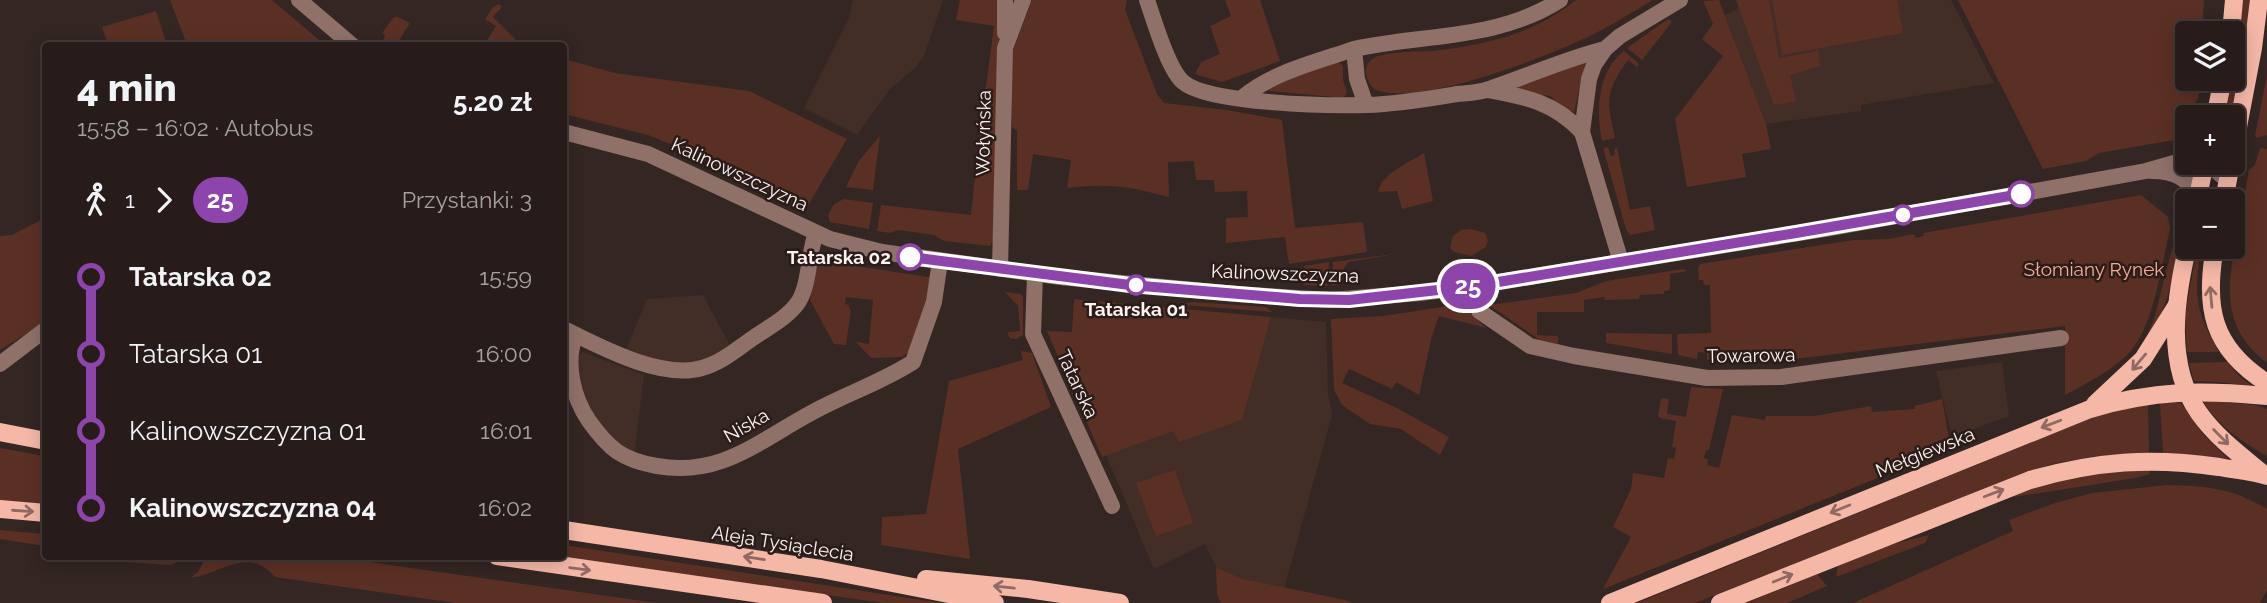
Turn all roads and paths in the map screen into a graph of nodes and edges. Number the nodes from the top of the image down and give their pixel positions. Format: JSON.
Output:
{"nodes":[{"id":1,"x":299,"y":0,"type":"edge"},
{"id":2,"x":1005,"y":0,"type":"edge"},
{"id":3,"x":1023,"y":0,"type":"edge"},
{"id":4,"x":1146,"y":0,"type":"edge"},
{"id":5,"x":1560,"y":0,"type":"edge"},
{"id":6,"x":1680,"y":0,"type":"edge"},
{"id":7,"x":2234,"y":0,"type":"edge"},
{"id":8,"x":2259,"y":0,"type":"edge"},
{"id":9,"x":2232,"y":21,"type":"edge"},
{"id":10,"x":349,"y":42,"type":"edge"},
{"id":11,"x":1005,"y":48,"type":"junction"},
{"id":12,"x":1354,"y":49,"type":"junction"},
{"id":13,"x":1605,"y":49,"type":"junction"},
{"id":14,"x":1488,"y":90,"type":"junction"},
{"id":15,"x":1242,"y":99,"type":"junction"},
{"id":16,"x":1366,"y":105,"type":"junction"},
{"id":17,"x":2242,"y":105,"type":"edge"},
{"id":18,"x":1582,"y":132,"type":"junction"},
{"id":19,"x":567,"y":133,"type":"edge"},
{"id":20,"x":2175,"y":163,"type":"edge"},
{"id":21,"x":2146,"y":172,"type":"junction"},
{"id":22,"x":2221,"y":175,"type":"edge"},
{"id":23,"x":2229,"y":175,"type":"edge"},
{"id":24,"x":2228,"y":181,"type":"junction"},
{"id":25,"x":2193,"y":189,"type":"edge"},
{"id":26,"x":2226,"y":189,"type":"edge"},
{"id":27,"x":816,"y":233,"type":"junction"},
{"id":28,"x":2185,"y":259,"type":"edge"},
{"id":29,"x":2213,"y":259,"type":"edge"},
{"id":30,"x":940,"y":261,"type":"junction"},
{"id":31,"x":1621,"y":262,"type":"junction"},
{"id":32,"x":1000,"y":269,"type":"junction"},
{"id":33,"x":1035,"y":274,"type":"junction"},
{"id":34,"x":1474,"y":286,"type":"junction"},
{"id":35,"x":2177,"y":305,"type":"junction"},
{"id":36,"x":42,"y":332,"type":"edge"},
{"id":37,"x":570,"y":332,"type":"edge"},
{"id":38,"x":2061,"y":338,"type":"dead end"},
{"id":39,"x":0,"y":364,"type":"edge"},
{"id":40,"x":2267,"y":383,"type":"edge"},
{"id":41,"x":2188,"y":391,"type":"junction"},
{"id":42,"x":2267,"y":396,"type":"edge"},
{"id":43,"x":2090,"y":409,"type":"junction"},
{"id":44,"x":0,"y":432,"type":"edge"},
{"id":45,"x":42,"y":440,"type":"edge"},
{"id":46,"x":2266,"y":476,"type":"edge"},
{"id":47,"x":1112,"y":506,"type":"dead end"},
{"id":48,"x":0,"y":509,"type":"edge"},
{"id":49,"x":42,"y":513,"type":"edge"},
{"id":50,"x":567,"y":530,"type":"edge"},
{"id":51,"x":524,"y":560,"type":"edge"},
{"id":52,"x":821,"y":569,"type":"junction"},
{"id":53,"x":804,"y":601,"type":"edge"},
{"id":54,"x":823,"y":603,"type":"edge"},
{"id":55,"x":995,"y":603,"type":"edge"},
{"id":56,"x":1120,"y":603,"type":"edge"},
{"id":57,"x":1610,"y":603,"type":"edge"},
{"id":58,"x":1720,"y":603,"type":"edge"}],
"edges":[{"from":1,"to":10,"type":"street"},
{"from":2,"to":11,"type":"street"},
{"from":3,"to":11,"type":"street","name":"Wołyńska"},
{"from":4,"to":15,"type":"street"},
{"from":5,"to":12,"type":"street"},
{"from":6,"to":13,"type":"street"},
{"from":7,"to":9,"type":"main road"},
{"from":8,"to":17,"type":"main road"},
{"from":11,"to":32,"type":"street","name":"Wołyńska"},
{"from":12,"to":15,"type":"street"},
{"from":12,"to":16,"type":"street"},
{"from":13,"to":14,"type":"street"},
{"from":13,"to":18,"type":"street"},
{"from":14,"to":16,"type":"street"},
{"from":14,"to":18,"type":"street"},
{"from":15,"to":16,"type":"street"},
{"from":18,"to":31,"type":"street"},
{"from":19,"to":27,"type":"street","name":"Kalinowszczyzna"},
{"from":20,"to":21,"type":"street","name":"Kalinowszczyzna"},
{"from":21,"to":25,"type":"street","name":"Kalinowszczyzna"},
{"from":21,"to":31,"type":"street","name":"Kalinowszczyzna"},
{"from":22,"to":24,"type":"street"},
{"from":23,"to":24,"type":"main road"},
{"from":24,"to":26,"type":"main road"},
{"from":27,"to":30,"type":"street","name":"Kalinowszczyzna"},
{"from":27,"to":37,"type":"street"},
{"from":28,"to":35,"type":"main road"},
{"from":40,"to":29,"type":"main road","one_way":true},
{"from":30,"to":32,"type":"street","name":"Kalinowszczyzna"},
{"from":30,"to":37,"type":"street","name":"Niska"},
{"from":31,"to":34,"type":"street","name":"Kalinowszczyzna"},
{"from":32,"to":33,"type":"street","name":"Kalinowszczyzna"},
{"from":33,"to":34,"type":"street","name":"Kalinowszczyzna"},
{"from":33,"to":47,"type":"street","name":"Tatarska"},
{"from":34,"to":38,"type":"street","name":"Towarowa"},
{"from":35,"to":41,"type":"main road"},
{"from":35,"to":43,"type":"main road","one_way":true},
{"from":36,"to":39,"type":"street"},
{"from":41,"to":42,"type":"main road","name":"Mełgiewska"},
{"from":41,"to":43,"type":"main road","name":"Mełgiewska"},
{"from":41,"to":46,"type":"main road","one_way":true},
{"from":43,"to":57,"type":"main road","name":"Mełgiewska","one_way":true},
{"from":44,"to":45,"type":"main road"},
{"from":58,"to":46,"type":"main road","one_way":true},
{"from":48,"to":49,"type":"main road","one_way":true},
{"from":52,"to":50,"type":"main road","name":"Aleja Tysiąclecia","one_way":true},
{"from":51,"to":53,"type":"main road","one_way":true},
{"from":52,"to":55,"type":"main road","name":"Aleja Tysiąclecia"},
{"from":56,"to":52,"type":"main road","one_way":true},
{"from":53,"to":54,"type":"main road"}]}
